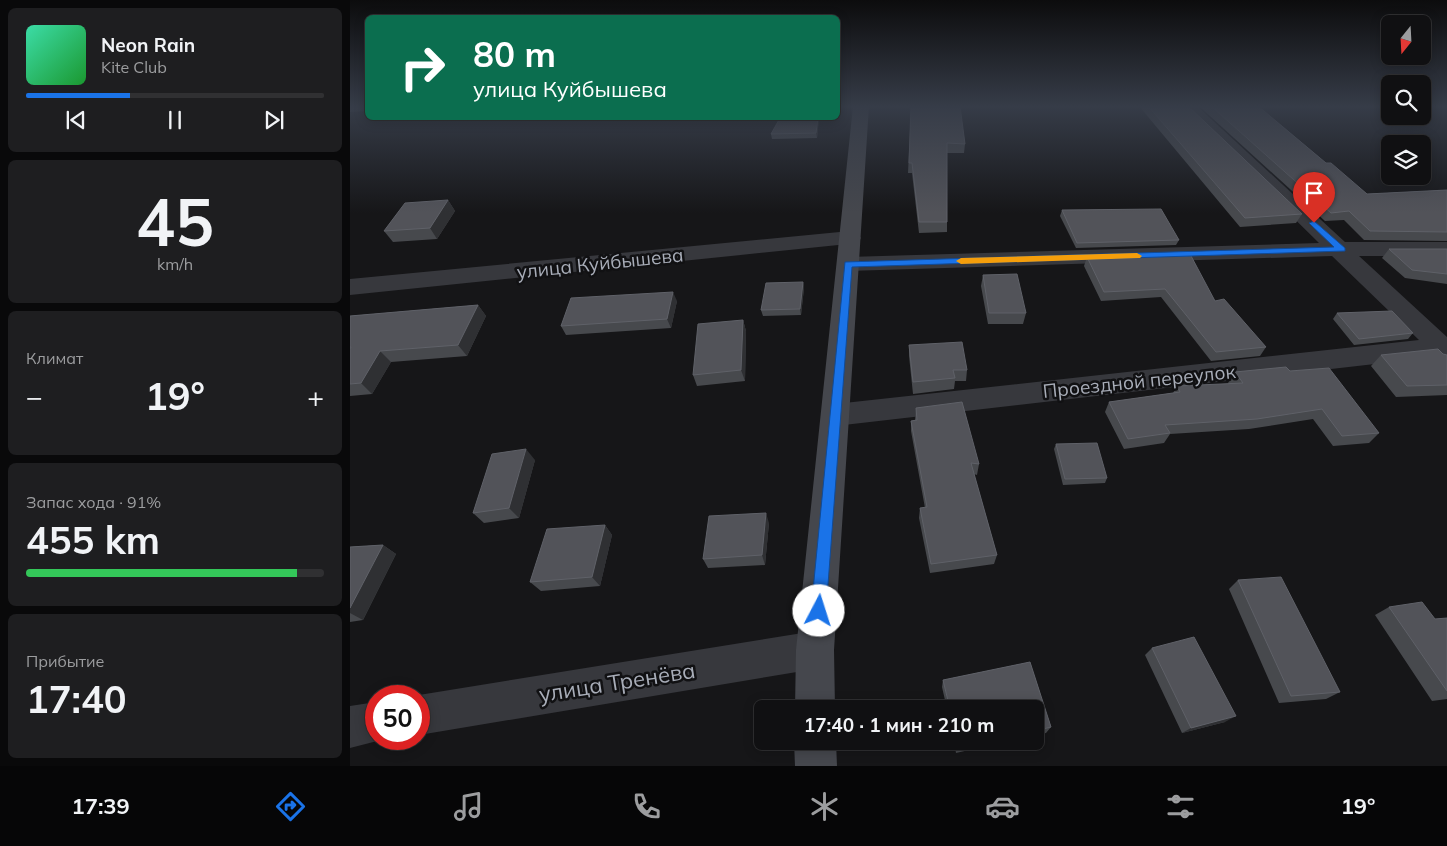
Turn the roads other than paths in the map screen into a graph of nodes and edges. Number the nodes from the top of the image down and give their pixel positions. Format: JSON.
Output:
{"nodes":[{"id":1,"x":858,"y":142,"type":"edge"},
{"id":2,"x":1226,"y":142,"type":"edge"},
{"id":3,"x":1447,"y":248,"type":"edge"},
{"id":4,"x":1342,"y":250,"type":"junction"},
{"id":5,"x":849,"y":251,"type":"junction"},
{"id":6,"x":350,"y":287,"type":"edge"},
{"id":7,"x":1444,"y":349,"type":"edge"},
{"id":8,"x":835,"y":415,"type":"junction"},
{"id":9,"x":815,"y":650,"type":"junction"},
{"id":10,"x":815,"y":700,"type":"edge"},
{"id":11,"x":430,"y":713,"type":"edge"},
{"id":12,"x":365,"y":724,"type":"edge"},
{"id":13,"x":350,"y":726,"type":"edge"},
{"id":14,"x":816,"y":750,"type":"edge"},
{"id":15,"x":816,"y":766,"type":"edge"}],
"edges":[{"from":1,"to":5,"type":"main road"},
{"from":2,"to":4,"type":"street"},
{"from":3,"to":4,"type":"street","name":"улица Куйбышева"},
{"from":4,"to":5,"type":"street","name":"улица Куйбышева"},
{"from":4,"to":7,"type":"street"},
{"from":5,"to":6,"type":"street","name":"улица Куйбышева"},
{"from":5,"to":8,"type":"main road"},
{"from":7,"to":8,"type":"street","name":"Проездной переулок"},
{"from":8,"to":9,"type":"main road"},
{"from":9,"to":10,"type":"main road"},
{"from":9,"to":11,"type":"street","name":"улица Тренёва"},
{"from":12,"to":13,"type":"street"},
{"from":14,"to":15,"type":"main road"}]}
